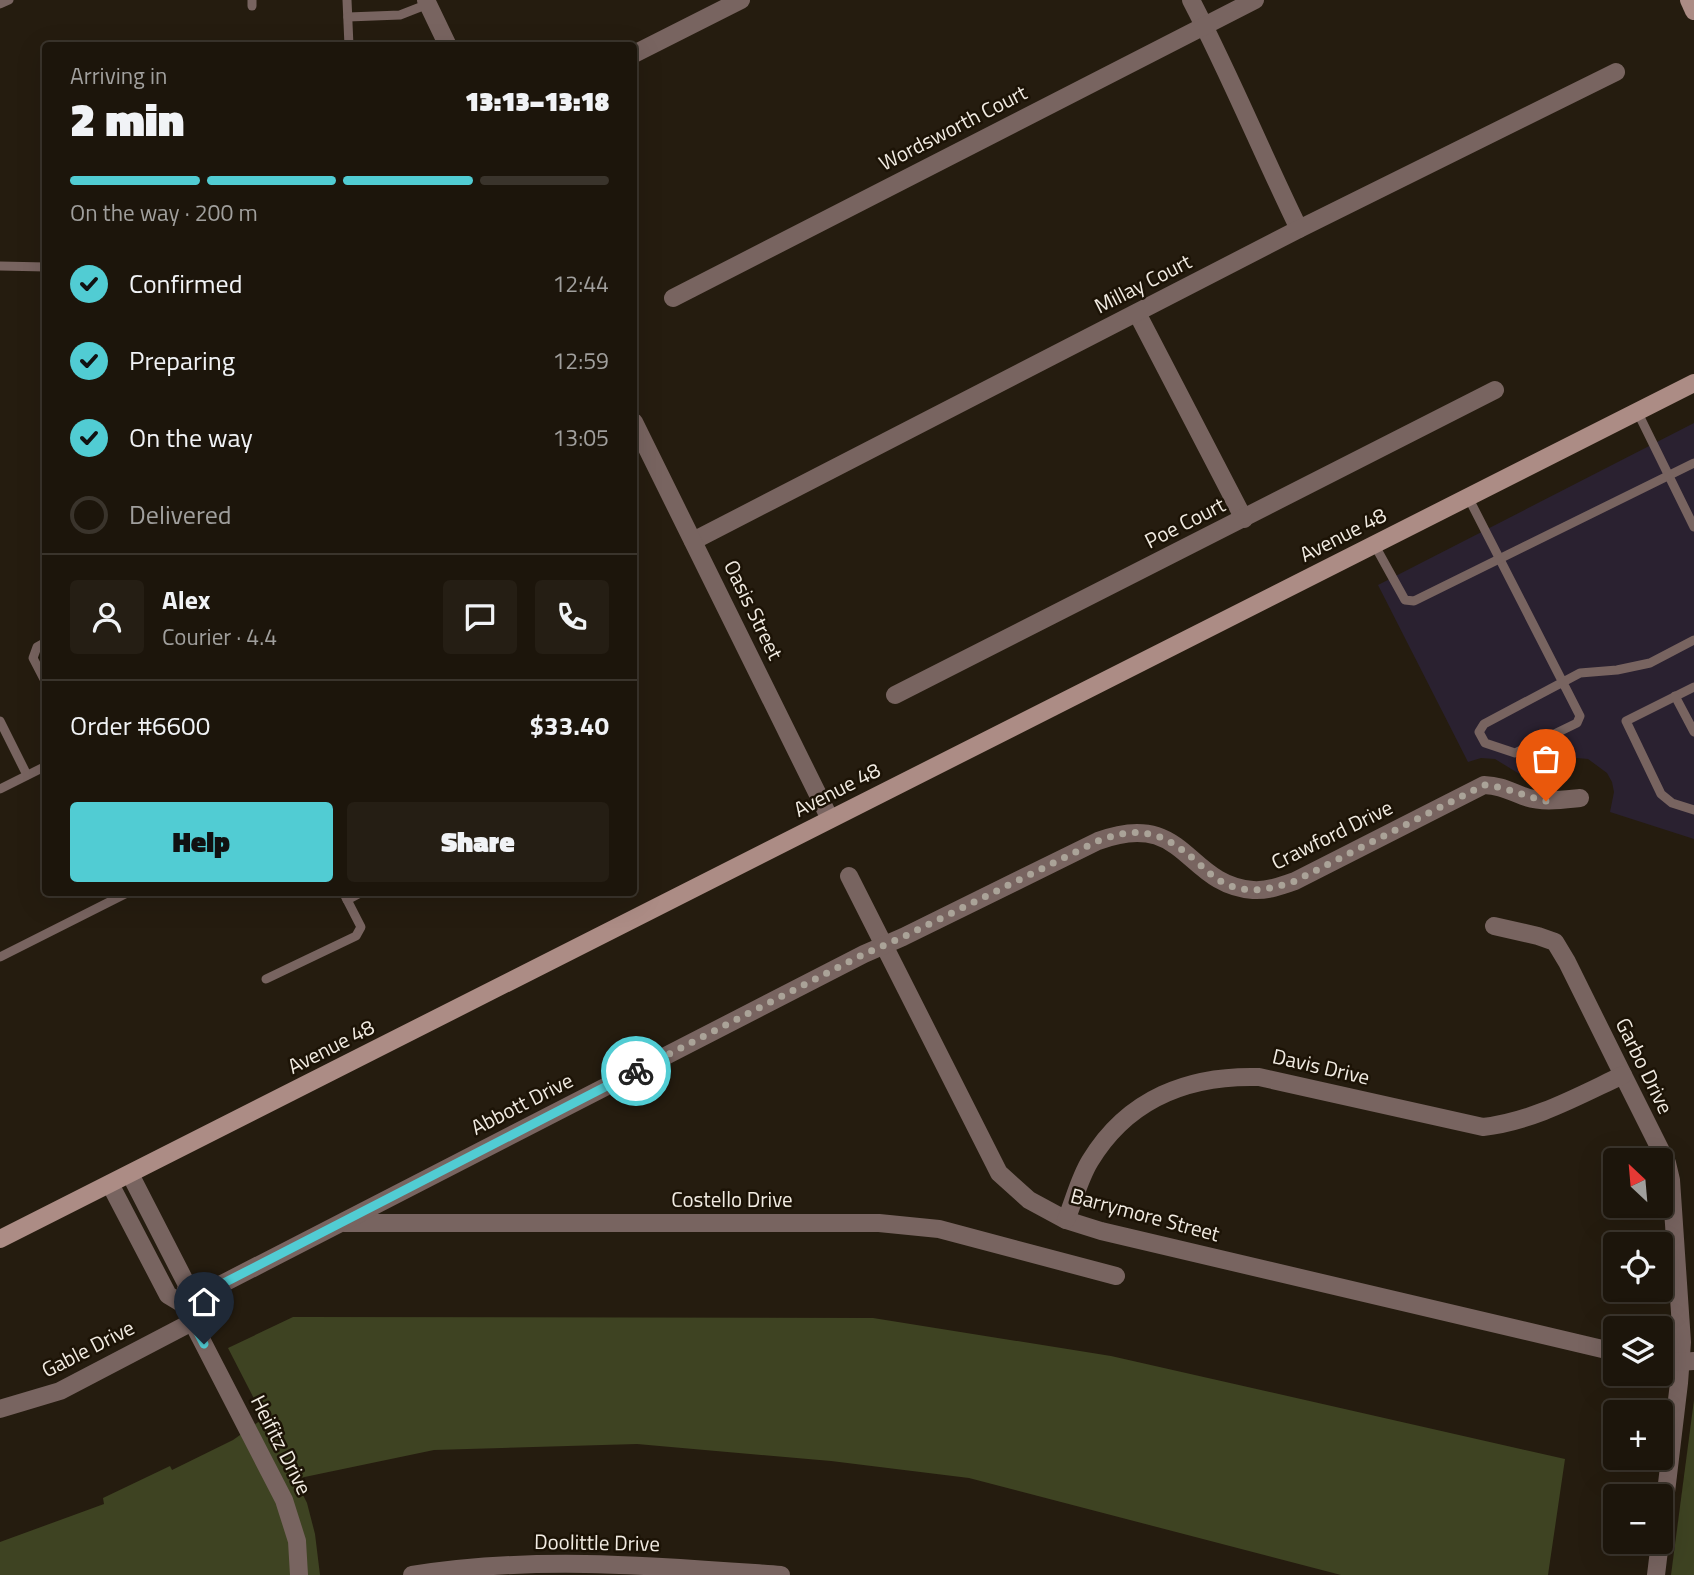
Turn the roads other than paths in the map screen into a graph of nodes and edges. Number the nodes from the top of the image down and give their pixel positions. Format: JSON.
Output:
{"nodes":[{"id":1,"x":9,"y":0,"type":"edge"},
{"id":2,"x":347,"y":0,"type":"edge"},
{"id":3,"x":741,"y":0,"type":"edge"},
{"id":4,"x":1191,"y":0,"type":"edge"},
{"id":5,"x":1255,"y":0,"type":"edge"},
{"id":6,"x":1689,"y":0,"type":"edge"},
{"id":7,"x":427,"y":2,"type":"edge"},
{"id":8,"x":0,"y":4,"type":"edge"},
{"id":9,"x":1694,"y":11,"type":"edge"},
{"id":10,"x":348,"y":17,"type":"junction"},
{"id":11,"x":1204,"y":26,"type":"junction"},
{"id":12,"x":349,"y":42,"type":"edge"},
{"id":13,"x":446,"y":42,"type":"edge"},
{"id":14,"x":637,"y":52,"type":"edge"},
{"id":15,"x":1616,"y":72,"type":"dead end"},
{"id":16,"x":1299,"y":229,"type":"junction"},
{"id":17,"x":0,"y":267,"type":"edge"},
{"id":18,"x":42,"y":267,"type":"edge"},
{"id":19,"x":673,"y":298,"type":"dead end"},
{"id":20,"x":1137,"y":313,"type":"junction"},
{"id":21,"x":1694,"y":383,"type":"edge"},
{"id":22,"x":1495,"y":390,"type":"dead end"},
{"id":23,"x":1637,"y":411,"type":"junction"},
{"id":24,"x":637,"y":428,"type":"edge"},
{"id":25,"x":1694,"y":463,"type":"edge"},
{"id":26,"x":1669,"y":476,"type":"junction"},
{"id":27,"x":1468,"y":497,"type":"junction"},
{"id":28,"x":1244,"y":519,"type":"junction"},
{"id":29,"x":1694,"y":527,"type":"edge"},
{"id":30,"x":693,"y":541,"type":"junction"},
{"id":31,"x":1374,"y":544,"type":"junction"},
{"id":32,"x":1500,"y":560,"type":"junction"},
{"id":33,"x":1694,"y":640,"type":"edge"},
{"id":34,"x":42,"y":644,"type":"edge"},
{"id":35,"x":42,"y":675,"type":"edge"},
{"id":36,"x":1563,"y":682,"type":"junction"},
{"id":37,"x":1694,"y":687,"type":"edge"},
{"id":38,"x":895,"y":695,"type":"dead end"},
{"id":39,"x":1675,"y":696,"type":"junction"},
{"id":40,"x":0,"y":721,"type":"edge"},
{"id":41,"x":1694,"y":732,"type":"edge"},
{"id":42,"x":42,"y":768,"type":"edge"},
{"id":43,"x":27,"y":775,"type":"junction"},
{"id":44,"x":0,"y":789,"type":"edge"},
{"id":45,"x":1580,"y":799,"type":"dead end"},
{"id":46,"x":1694,"y":810,"type":"edge"},
{"id":47,"x":830,"y":819,"type":"junction"},
{"id":48,"x":849,"y":876,"type":"dead end"},
{"id":49,"x":121,"y":896,"type":"edge"},
{"id":50,"x":345,"y":896,"type":"edge"},
{"id":51,"x":1494,"y":926,"type":"dead end"},
{"id":52,"x":883,"y":946,"type":"junction"},
{"id":53,"x":0,"y":957,"type":"edge"},
{"id":54,"x":266,"y":979,"type":"dead end"},
{"id":55,"x":1623,"y":1075,"type":"junction"},
{"id":56,"x":131,"y":1174,"type":"junction"},
{"id":57,"x":110,"y":1184,"type":"junction"},
{"id":58,"x":1066,"y":1220,"type":"junction"},
{"id":59,"x":341,"y":1223,"type":"junction"},
{"id":60,"x":0,"y":1238,"type":"edge"},
{"id":61,"x":165,"y":1242,"type":"junction"},
{"id":62,"x":146,"y":1252,"type":"junction"},
{"id":63,"x":1116,"y":1276,"type":"dead end"},
{"id":64,"x":183,"y":1304,"type":"junction"},
{"id":65,"x":192,"y":1322,"type":"junction"},
{"id":66,"x":1603,"y":1349,"type":"edge"},
{"id":67,"x":1687,"y":1362,"type":"edge"},
{"id":68,"x":0,"y":1409,"type":"edge"},
{"id":69,"x":1669,"y":1484,"type":"edge"},
{"id":70,"x":1659,"y":1554,"type":"edge"},
{"id":71,"x":299,"y":1575,"type":"edge"},
{"id":72,"x":412,"y":1575,"type":"edge"},
{"id":73,"x":781,"y":1575,"type":"edge"},
{"id":74,"x":1656,"y":1575,"type":"edge"}],
"edges":[{"from":1,"to":8,"type":"lane"},
{"from":2,"to":10,"type":"lane"},
{"from":3,"to":14,"type":"street"},
{"from":4,"to":11,"type":"street"},
{"from":5,"to":11,"type":"street","name":"Wordsworth Court"},
{"from":6,"to":9,"type":"main road"},
{"from":7,"to":10,"type":"lane"},
{"from":7,"to":13,"type":"street"},
{"from":10,"to":12,"type":"lane"},
{"from":11,"to":16,"type":"street"},
{"from":11,"to":19,"type":"street","name":"Wordsworth Court"},
{"from":15,"to":16,"type":"street","name":"Millay Court"},
{"from":16,"to":20,"type":"street","name":"Millay Court"},
{"from":17,"to":18,"type":"lane"},
{"from":20,"to":28,"type":"street"},
{"from":20,"to":30,"type":"street","name":"Millay Court"},
{"from":21,"to":23,"type":"main road","name":"Avenue 48"},
{"from":22,"to":28,"type":"street","name":"Poe Court"},
{"from":23,"to":26,"type":"lane"},
{"from":23,"to":27,"type":"main road","name":"Avenue 48"},
{"from":24,"to":30,"type":"street","name":"Oasis Street"},
{"from":25,"to":26,"type":"lane"},
{"from":26,"to":29,"type":"lane"},
{"from":26,"to":32,"type":"lane"},
{"from":27,"to":31,"type":"main road","name":"Avenue 48"},
{"from":27,"to":32,"type":"lane"},
{"from":28,"to":38,"type":"street","name":"Poe Court"},
{"from":30,"to":47,"type":"street","name":"Oasis Street"},
{"from":31,"to":32,"type":"lane"},
{"from":31,"to":47,"type":"main road","name":"Avenue 48"},
{"from":32,"to":36,"type":"lane"},
{"from":33,"to":36,"type":"lane"},
{"from":34,"to":35,"type":"lane"},
{"from":36,"to":36,"type":"lane"},
{"from":37,"to":39,"type":"lane"},
{"from":39,"to":41,"type":"lane"},
{"from":39,"to":46,"type":"lane"},
{"from":40,"to":43,"type":"lane"},
{"from":42,"to":43,"type":"lane"},
{"from":43,"to":44,"type":"lane"},
{"from":45,"to":52,"type":"street","name":"Crawford Drive"},
{"from":47,"to":56,"type":"main road","name":"Avenue 48"},
{"from":48,"to":52,"type":"street","name":"Barrymore Street"},
{"from":49,"to":53,"type":"lane"},
{"from":50,"to":54,"type":"lane"},
{"from":51,"to":55,"type":"street","name":"Garbo Drive"},
{"from":52,"to":58,"type":"street","name":"Barrymore Street"},
{"from":52,"to":59,"type":"street","name":"Abbott Drive"},
{"from":55,"to":58,"type":"street","name":"Davis Drive"},
{"from":55,"to":67,"type":"street","name":"Garbo Drive"},
{"from":56,"to":57,"type":"main road","name":"Avenue 48"},
{"from":56,"to":61,"type":"street","name":"Heifitz Drive"},
{"from":57,"to":60,"type":"main road","name":"Avenue 48"},
{"from":57,"to":62,"type":"street","name":"Heifitz Drive"},
{"from":58,"to":66,"type":"street","name":"Barrymore Street"},
{"from":59,"to":63,"type":"street","name":"Costello Drive"},
{"from":59,"to":64,"type":"street","name":"Abbott Drive"},
{"from":61,"to":62,"type":"lane"},
{"from":61,"to":64,"type":"street","name":"Heifitz Drive"},
{"from":62,"to":64,"type":"street","name":"Heifitz Drive"},
{"from":64,"to":65,"type":"street","name":"Heifitz Drive"},
{"from":65,"to":68,"type":"street","name":"Gable Drive"},
{"from":65,"to":71,"type":"street","name":"Heifitz Drive"},
{"from":67,"to":69,"type":"street","name":"Garbo Drive"},
{"from":70,"to":74,"type":"street"},
{"from":72,"to":73,"type":"street","name":"Doolittle Drive"}]}
